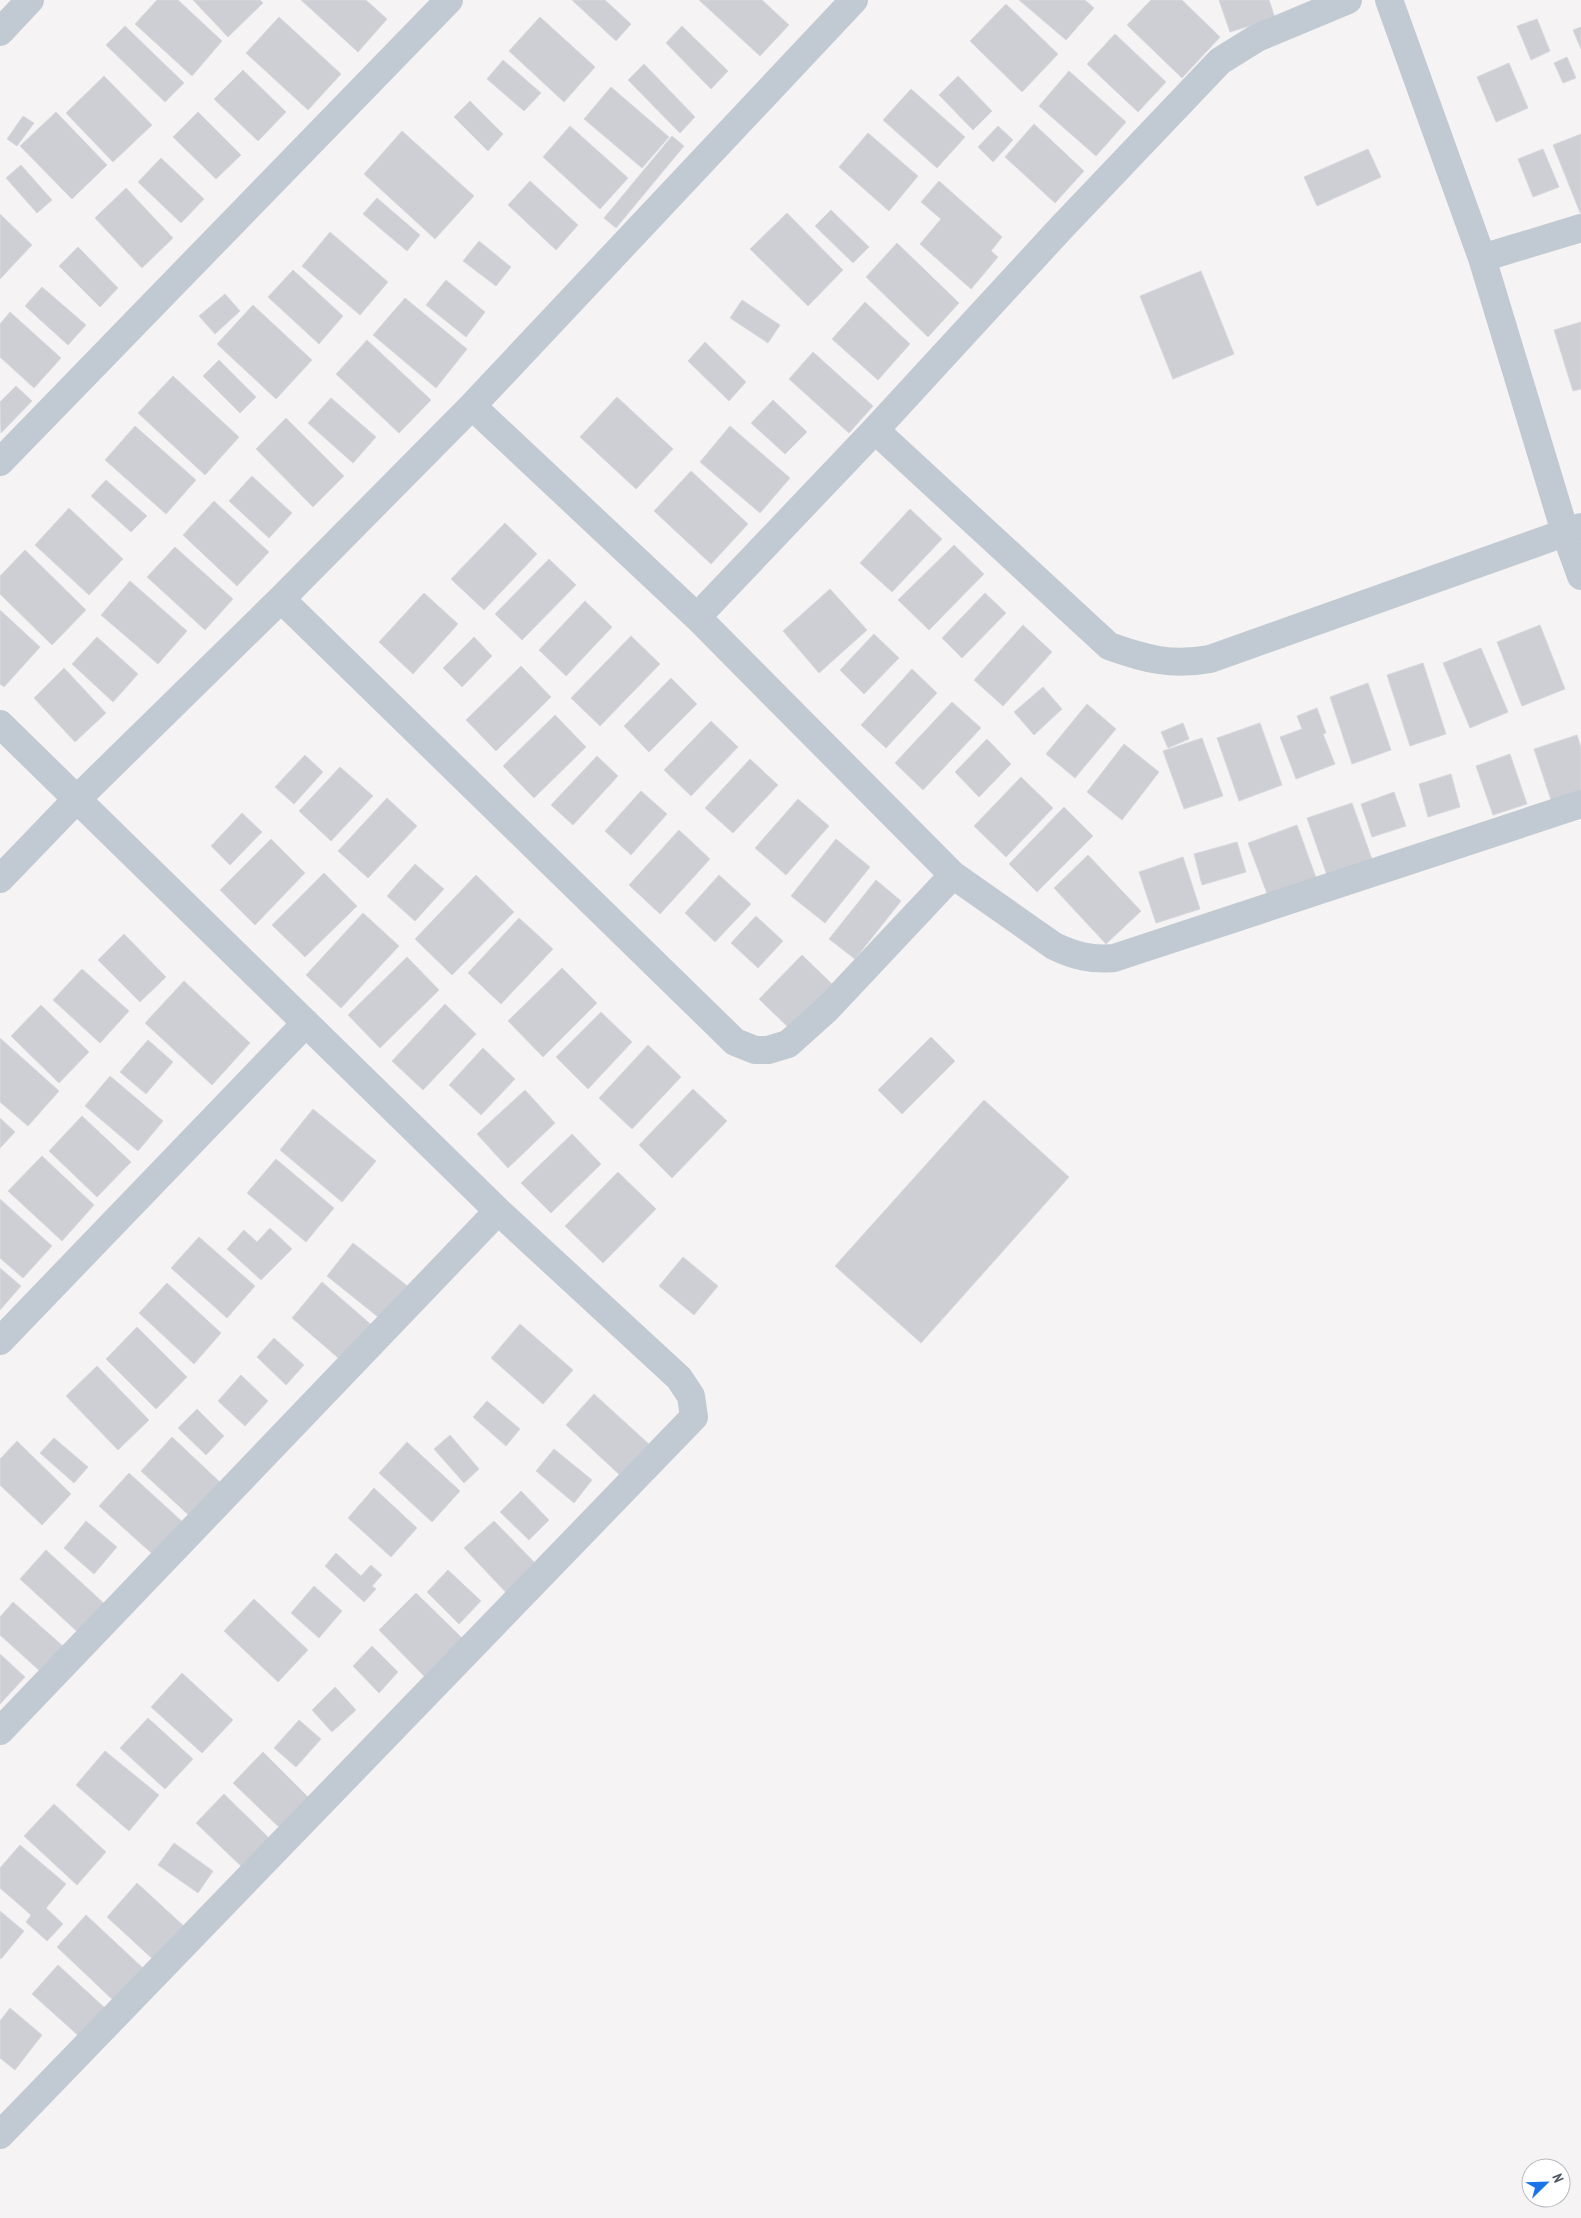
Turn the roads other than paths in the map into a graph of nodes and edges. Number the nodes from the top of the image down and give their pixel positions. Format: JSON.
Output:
{"nodes":[{"id":1,"x":30,"y":0,"type":"edge"},
{"id":2,"x":449,"y":0,"type":"edge"},
{"id":3,"x":854,"y":0,"type":"edge"},
{"id":4,"x":1348,"y":0,"type":"edge"},
{"id":5,"x":1389,"y":0,"type":"edge"},
{"id":6,"x":0,"y":32,"type":"edge"},
{"id":7,"x":1581,"y":228,"type":"edge"},
{"id":8,"x":1482,"y":258,"type":"junction"},
{"id":9,"x":472,"y":406,"type":"junction"},
{"id":10,"x":875,"y":430,"type":"junction"},
{"id":11,"x":0,"y":462,"type":"edge"},
{"id":12,"x":1573,"y":529,"type":"edge"},
{"id":13,"x":1581,"y":576,"type":"edge"},
{"id":14,"x":281,"y":599,"type":"junction"},
{"id":15,"x":697,"y":617,"type":"junction"},
{"id":16,"x":0,"y":724,"type":"edge"},
{"id":17,"x":76,"y":799,"type":"junction"},
{"id":18,"x":1581,"y":804,"type":"edge"},
{"id":19,"x":953,"y":875,"type":"junction"},
{"id":20,"x":0,"y":879,"type":"edge"},
{"id":21,"x":306,"y":1023,"type":"junction"},
{"id":22,"x":498,"y":1211,"type":"junction"},
{"id":23,"x":0,"y":1340,"type":"edge"},
{"id":24,"x":0,"y":1731,"type":"edge"},
{"id":25,"x":0,"y":2135,"type":"edge"}],
"edges":[{"from":1,"to":6,"type":"street"},
{"from":2,"to":11,"type":"street"},
{"from":3,"to":9,"type":"street"},
{"from":4,"to":10,"type":"street"},
{"from":5,"to":8,"type":"street"},
{"from":7,"to":8,"type":"street"},
{"from":8,"to":12,"type":"street"},
{"from":9,"to":14,"type":"street"},
{"from":9,"to":15,"type":"street"},
{"from":10,"to":12,"type":"street"},
{"from":10,"to":15,"type":"street"},
{"from":12,"to":13,"type":"street"},
{"from":14,"to":17,"type":"street"},
{"from":14,"to":19,"type":"street"},
{"from":15,"to":19,"type":"street"},
{"from":16,"to":17,"type":"street"},
{"from":17,"to":20,"type":"street"},
{"from":17,"to":21,"type":"street"},
{"from":18,"to":19,"type":"street"},
{"from":21,"to":22,"type":"street"},
{"from":21,"to":23,"type":"street"},
{"from":22,"to":24,"type":"street"},
{"from":22,"to":25,"type":"street"}]}
